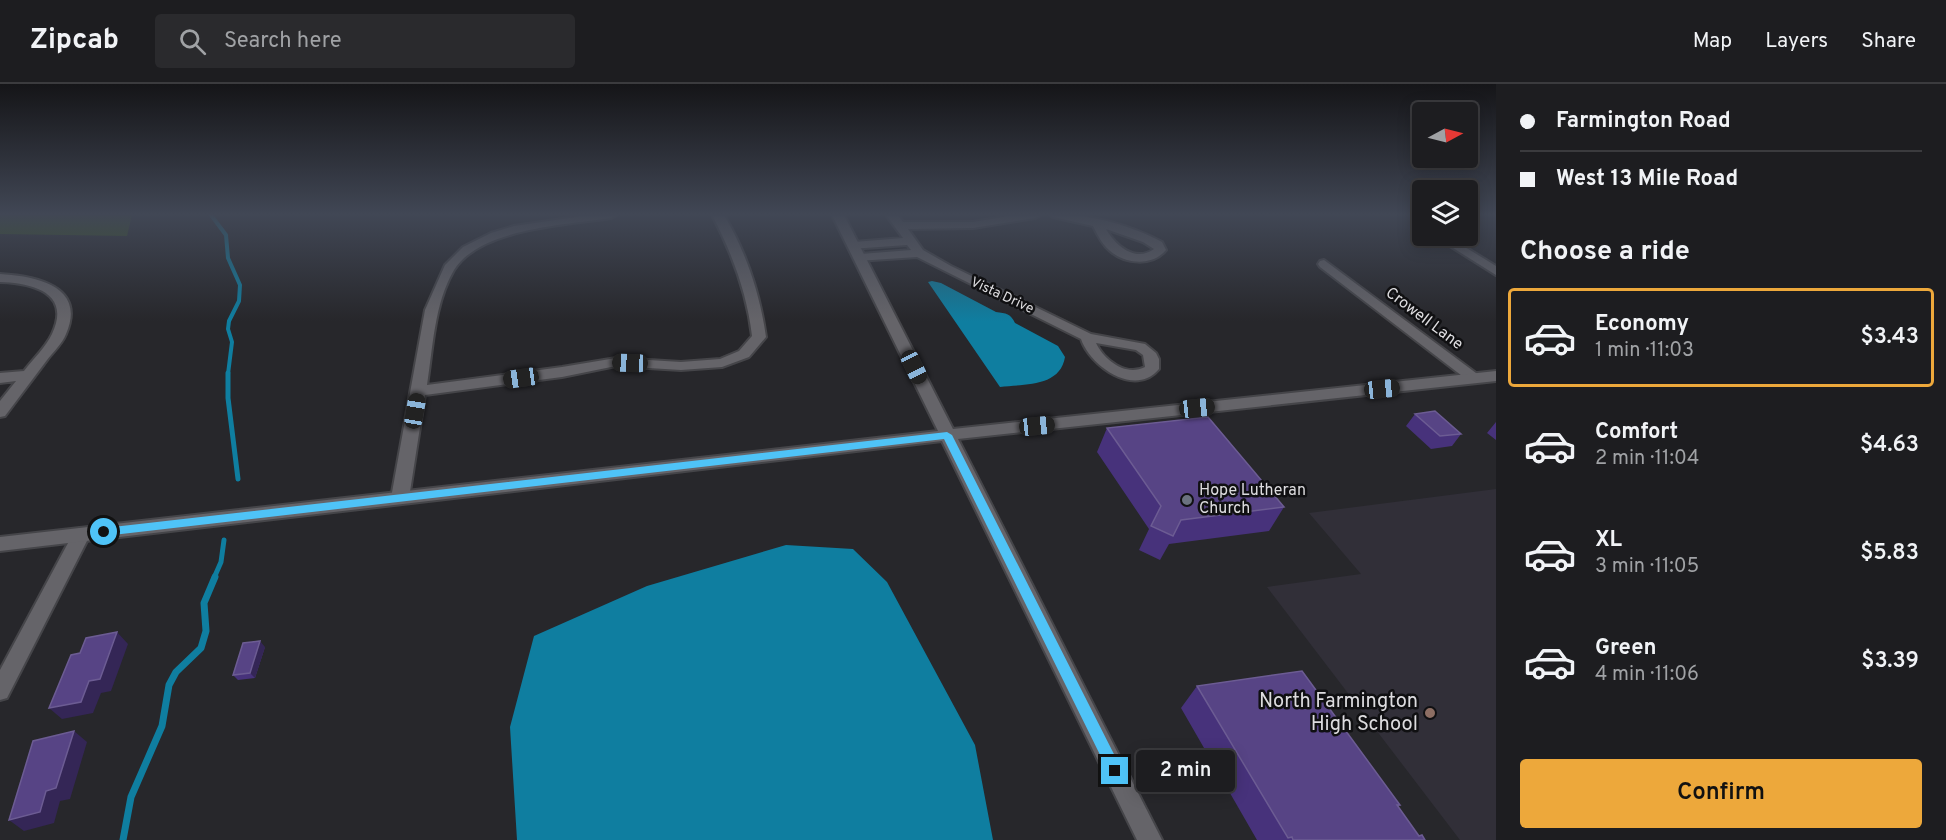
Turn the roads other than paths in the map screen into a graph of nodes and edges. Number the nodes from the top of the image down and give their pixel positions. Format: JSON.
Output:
{"nodes":[{"id":1,"x":468,"y":250,"type":"edge"},
{"id":2,"x":735,"y":250,"type":"edge"},
{"id":3,"x":877,"y":250,"type":"edge"},
{"id":4,"x":920,"y":250,"type":"edge"},
{"id":5,"x":1463,"y":250,"type":"edge"},
{"id":6,"x":857,"y":252,"type":"joint"},
{"id":7,"x":1324,"y":264,"type":"dead end"},
{"id":8,"x":1496,"y":271,"type":"edge"},
{"id":9,"x":0,"y":278,"type":"edge"},
{"id":10,"x":1087,"y":337,"type":"dead end"},
{"id":11,"x":28,"y":375,"type":"junction"},
{"id":12,"x":1496,"y":376,"type":"edge"},
{"id":13,"x":0,"y":378,"type":"edge"},
{"id":14,"x":1475,"y":379,"type":"junction"},
{"id":15,"x":419,"y":391,"type":"junction"},
{"id":16,"x":0,"y":412,"type":"edge"},
{"id":17,"x":947,"y":435,"type":"junction"},
{"id":18,"x":400,"y":498,"type":"junction"},
{"id":19,"x":81,"y":535,"type":"junction"},
{"id":20,"x":0,"y":544,"type":"edge"},
{"id":21,"x":0,"y":691,"type":"edge"},
{"id":22,"x":1150,"y":840,"type":"edge"}],
"edges":[{"from":1,"to":15,"type":"street"},
{"from":2,"to":15,"type":"street"},
{"from":3,"to":6,"type":"street"},
{"from":4,"to":10,"type":"street","name":"Vista Drive"},
{"from":5,"to":8,"type":"street"},
{"from":6,"to":17,"type":"street"},
{"from":7,"to":14,"type":"street","name":"Crowell Lane"},
{"from":9,"to":11,"type":"street"},
{"from":11,"to":13,"type":"street"},
{"from":11,"to":16,"type":"street"},
{"from":12,"to":14,"type":"street"},
{"from":14,"to":17,"type":"street"},
{"from":15,"to":18,"type":"street"},
{"from":17,"to":18,"type":"street"},
{"from":17,"to":22,"type":"street"},
{"from":18,"to":19,"type":"street"},
{"from":19,"to":20,"type":"street"},
{"from":19,"to":21,"type":"street"}]}
